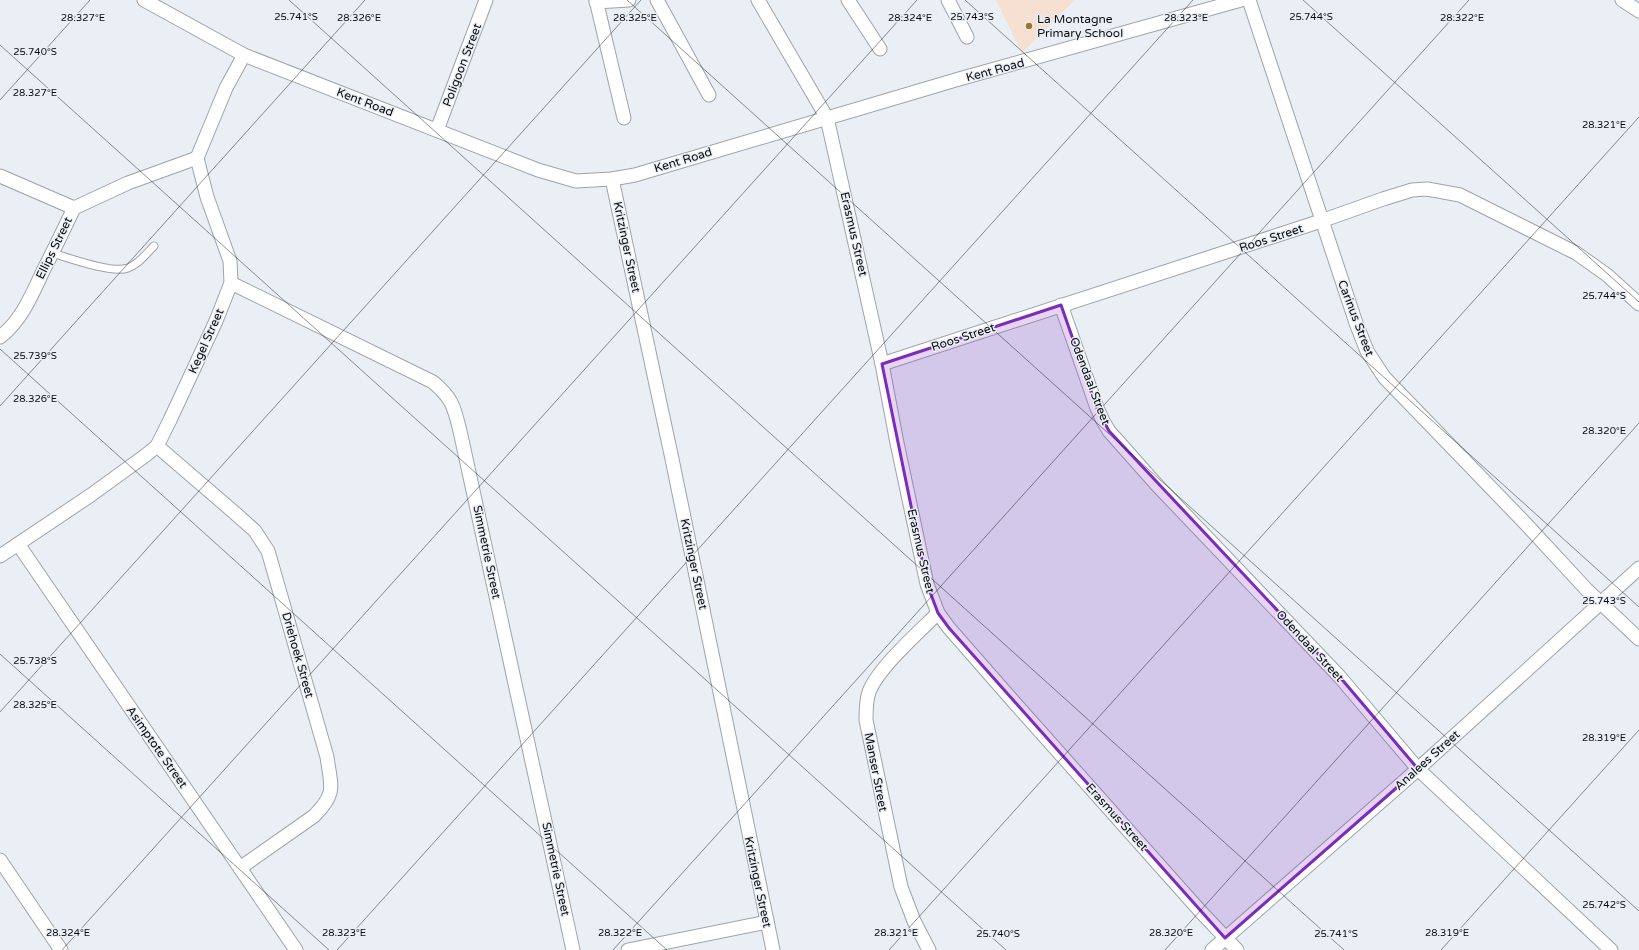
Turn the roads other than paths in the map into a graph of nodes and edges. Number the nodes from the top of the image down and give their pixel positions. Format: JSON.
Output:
{"nodes":[{"id":1,"x":144,"y":0,"type":"edge"},
{"id":2,"x":486,"y":0,"type":"edge"},
{"id":3,"x":629,"y":0,"type":"edge"},
{"id":4,"x":657,"y":0,"type":"edge"},
{"id":5,"x":758,"y":0,"type":"edge"},
{"id":6,"x":848,"y":0,"type":"edge"},
{"id":7,"x":948,"y":0,"type":"edge"},
{"id":8,"x":1241,"y":0,"type":"edge"},
{"id":9,"x":1249,"y":0,"type":"edge"},
{"id":10,"x":1622,"y":0,"type":"edge"},
{"id":11,"x":596,"y":1,"type":"edge"},
{"id":12,"x":1638,"y":7,"type":"edge"},
{"id":13,"x":967,"y":37,"type":"dead end"},
{"id":14,"x":880,"y":49,"type":"dead end"},
{"id":15,"x":244,"y":55,"type":"junction"},
{"id":16,"x":709,"y":95,"type":"dead end"},
{"id":17,"x":624,"y":118,"type":"dead end"},
{"id":18,"x":827,"y":118,"type":"junction"},
{"id":19,"x":437,"y":130,"type":"junction"},
{"id":20,"x":197,"y":158,"type":"junction"},
{"id":21,"x":0,"y":176,"type":"edge"},
{"id":22,"x":612,"y":179,"type":"junction"},
{"id":23,"x":74,"y":208,"type":"junction"},
{"id":24,"x":1321,"y":221,"type":"junction"},
{"id":25,"x":154,"y":246,"type":"dead end"},
{"id":26,"x":52,"y":253,"type":"junction"},
{"id":27,"x":231,"y":283,"type":"junction"},
{"id":28,"x":1639,"y":304,"type":"edge"},
{"id":29,"x":1061,"y":305,"type":"junction"},
{"id":30,"x":0,"y":337,"type":"edge"},
{"id":31,"x":882,"y":364,"type":"junction"},
{"id":32,"x":157,"y":446,"type":"junction"},
{"id":33,"x":18,"y":544,"type":"junction"},
{"id":34,"x":0,"y":556,"type":"edge"},
{"id":35,"x":1639,"y":568,"type":"edge"},
{"id":36,"x":1600,"y":603,"type":"junction"},
{"id":37,"x":938,"y":613,"type":"junction"},
{"id":38,"x":1639,"y":639,"type":"edge"},
{"id":39,"x":1418,"y":769,"type":"junction"},
{"id":40,"x":0,"y":860,"type":"edge"},
{"id":41,"x":240,"y":868,"type":"junction"},
{"id":42,"x":767,"y":922,"type":"junction"},
{"id":43,"x":1225,"y":938,"type":"junction"},
{"id":44,"x":62,"y":950,"type":"edge"},
{"id":45,"x":296,"y":950,"type":"edge"},
{"id":46,"x":573,"y":950,"type":"edge"},
{"id":47,"x":628,"y":950,"type":"edge"},
{"id":48,"x":773,"y":950,"type":"edge"},
{"id":49,"x":929,"y":950,"type":"edge"},
{"id":50,"x":1212,"y":950,"type":"edge"},
{"id":51,"x":1237,"y":950,"type":"edge"},
{"id":52,"x":1611,"y":950,"type":"edge"}],
"edges":[{"from":1,"to":15,"type":"street","name":"Kent Road"},
{"from":2,"to":19,"type":"street","name":"Poligoon Street"},
{"from":3,"to":11,"type":"street"},
{"from":4,"to":16,"type":"street"},
{"from":5,"to":18,"type":"street","name":"Erasmus Street"},
{"from":6,"to":14,"type":"street"},
{"from":7,"to":13,"type":"street"},
{"from":8,"to":18,"type":"street","name":"Kent Road"},
{"from":9,"to":24,"type":"street","name":"Carinus Street"},
{"from":10,"to":12,"type":"street"},
{"from":11,"to":17,"type":"street"},
{"from":15,"to":19,"type":"street","name":"Kent Road"},
{"from":15,"to":20,"type":"street"},
{"from":18,"to":22,"type":"street","name":"Kent Road"},
{"from":18,"to":31,"type":"street","name":"Erasmus Street"},
{"from":19,"to":22,"type":"street","name":"Kent Road"},
{"from":20,"to":23,"type":"street","name":"Ellips Street"},
{"from":20,"to":27,"type":"street","name":"Kegel Street"},
{"from":21,"to":23,"type":"street"},
{"from":22,"to":42,"type":"street","name":"Kritzinger Street"},
{"from":23,"to":26,"type":"street","name":"Ellips Street"},
{"from":24,"to":28,"type":"street","name":"Roos Street"},
{"from":24,"to":29,"type":"street","name":"Roos Street"},
{"from":24,"to":36,"type":"street","name":"Carinus Street"},
{"from":25,"to":26,"type":"lane"},
{"from":26,"to":30,"type":"street","name":"Ellips Street"},
{"from":27,"to":32,"type":"street","name":"Kegel Street"},
{"from":27,"to":46,"type":"street","name":"Simmetrie Street"},
{"from":29,"to":31,"type":"street","name":"Roos Street"},
{"from":29,"to":39,"type":"street","name":"Odendaal Street"},
{"from":31,"to":37,"type":"street","name":"Erasmus Street"},
{"from":32,"to":33,"type":"street","name":"Kegel Street"},
{"from":32,"to":41,"type":"street","name":"Driehoek Street"},
{"from":33,"to":34,"type":"street","name":"Kegel Street"},
{"from":33,"to":41,"type":"street","name":"Asimptote Street"},
{"from":35,"to":36,"type":"street","name":"Analees Street"},
{"from":36,"to":38,"type":"street","name":"Carinus Street"},
{"from":36,"to":39,"type":"street","name":"Analees Street"},
{"from":37,"to":43,"type":"street","name":"Erasmus Street"},
{"from":37,"to":49,"type":"street","name":"Manser Street"},
{"from":39,"to":43,"type":"street","name":"Analees Street"},
{"from":39,"to":52,"type":"street","name":"Odendaal Street"},
{"from":40,"to":44,"type":"street"},
{"from":41,"to":45,"type":"street","name":"Asimptote Street"},
{"from":42,"to":47,"type":"street"},
{"from":42,"to":48,"type":"street","name":"Kritzinger Street"},
{"from":43,"to":50,"type":"street","name":"Analees Street"},
{"from":43,"to":51,"type":"street","name":"Erasmus Street"}]}
